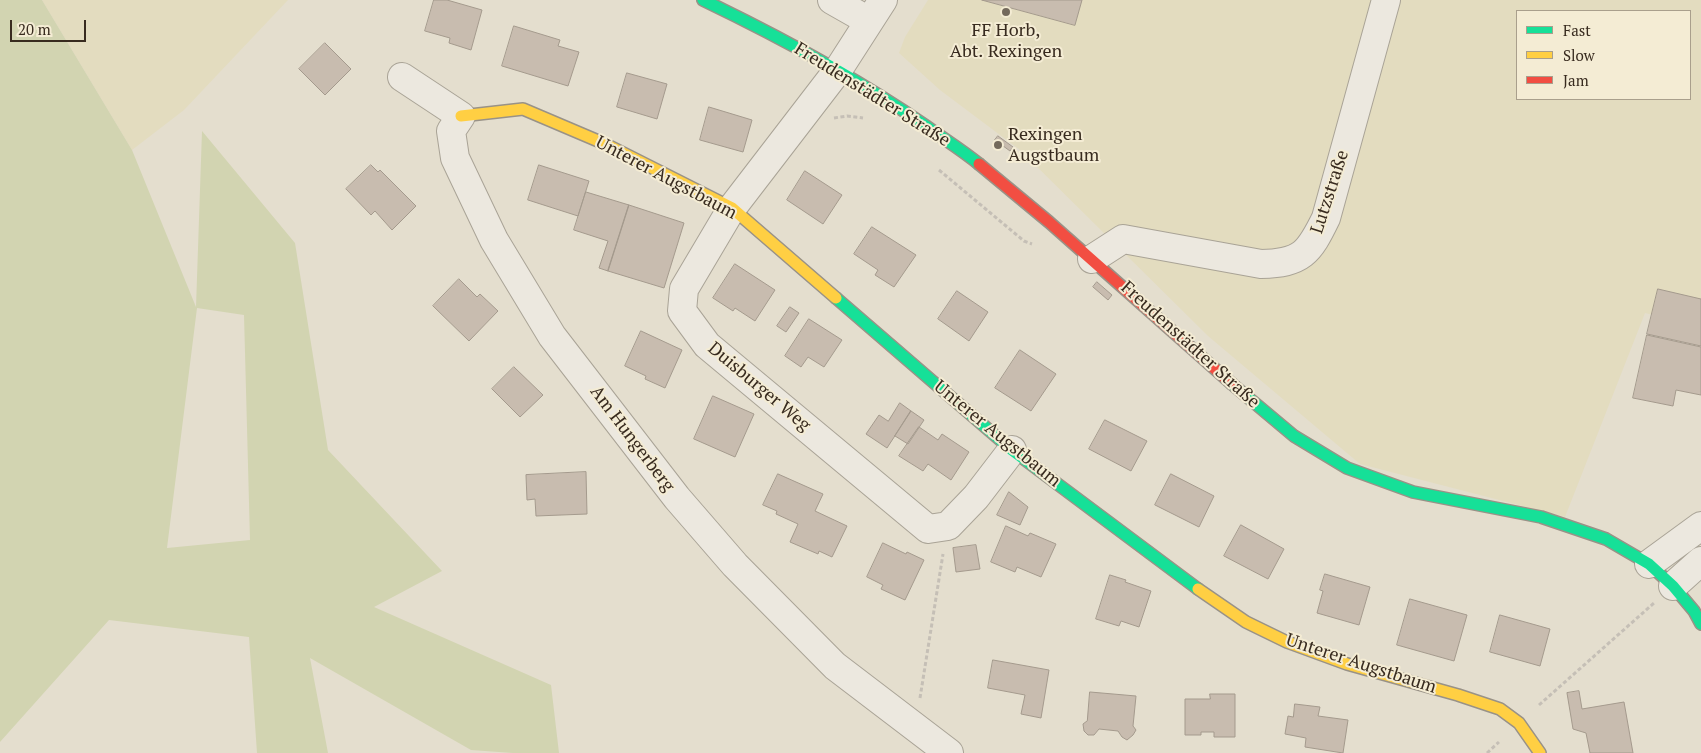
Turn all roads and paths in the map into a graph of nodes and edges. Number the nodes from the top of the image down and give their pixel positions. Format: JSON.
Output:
{"nodes":[{"id":1,"x":703,"y":0,"type":"edge"},
{"id":2,"x":832,"y":0,"type":"edge"},
{"id":3,"x":1386,"y":0,"type":"edge"},
{"id":4,"x":876,"y":11,"type":"edge"},
{"id":5,"x":838,"y":70,"type":"junction"},
{"id":6,"x":402,"y":77,"type":"dead end"},
{"id":7,"x":461,"y":116,"type":"junction"},
{"id":8,"x":732,"y":208,"type":"junction"},
{"id":9,"x":1092,"y":259,"type":"junction"},
{"id":10,"x":1012,"y":450,"type":"junction"},
{"id":11,"x":948,"y":526,"type":"junction"},
{"id":12,"x":1701,"y":526,"type":"edge"},
{"id":13,"x":1701,"y":561,"type":"edge"},
{"id":14,"x":1648,"y":564,"type":"junction"},
{"id":15,"x":1673,"y":586,"type":"junction"},
{"id":16,"x":1701,"y":624,"type":"edge"},
{"id":17,"x":1519,"y":723,"type":"junction"},
{"id":18,"x":915,"y":727,"type":"junction"},
{"id":19,"x":950,"y":753,"type":"edge"},
{"id":20,"x":1540,"y":753,"type":"edge"}],
"edges":[{"from":1,"to":5,"type":"street","name":"Freudenstädter Straße"},
{"from":2,"to":4,"type":"street"},
{"from":3,"to":9,"type":"street","name":"Lutzstraße"},
{"from":4,"to":5,"type":"street"},
{"from":5,"to":8,"type":"street","name":"Duisburger Weg"},
{"from":5,"to":9,"type":"street","name":"Freudenstädter Straße"},
{"from":6,"to":7,"type":"street"},
{"from":7,"to":8,"type":"street","name":"Unterer Augstbaum"},
{"from":7,"to":18,"type":"street","name":"Am Hungerberg"},
{"from":8,"to":10,"type":"street","name":"Unterer Augstbaum"},
{"from":8,"to":11,"type":"street","name":"Duisburger Weg"},
{"from":9,"to":14,"type":"street","name":"Freudenstädter Straße"},
{"from":10,"to":11,"type":"street"},
{"from":10,"to":17,"type":"street","name":"Unterer Augstbaum"},
{"from":11,"to":18,"type":"path"},
{"from":12,"to":14,"type":"street"},
{"from":13,"to":15,"type":"street"},
{"from":14,"to":15,"type":"street","name":"Freudenstädter Straße"},
{"from":15,"to":16,"type":"street","name":"Freudenstädter Straße"},
{"from":15,"to":17,"type":"path"},
{"from":17,"to":20,"type":"street","name":"Unterer Augstbaum"},
{"from":18,"to":19,"type":"street","name":"Am Hungerberg"}]}
